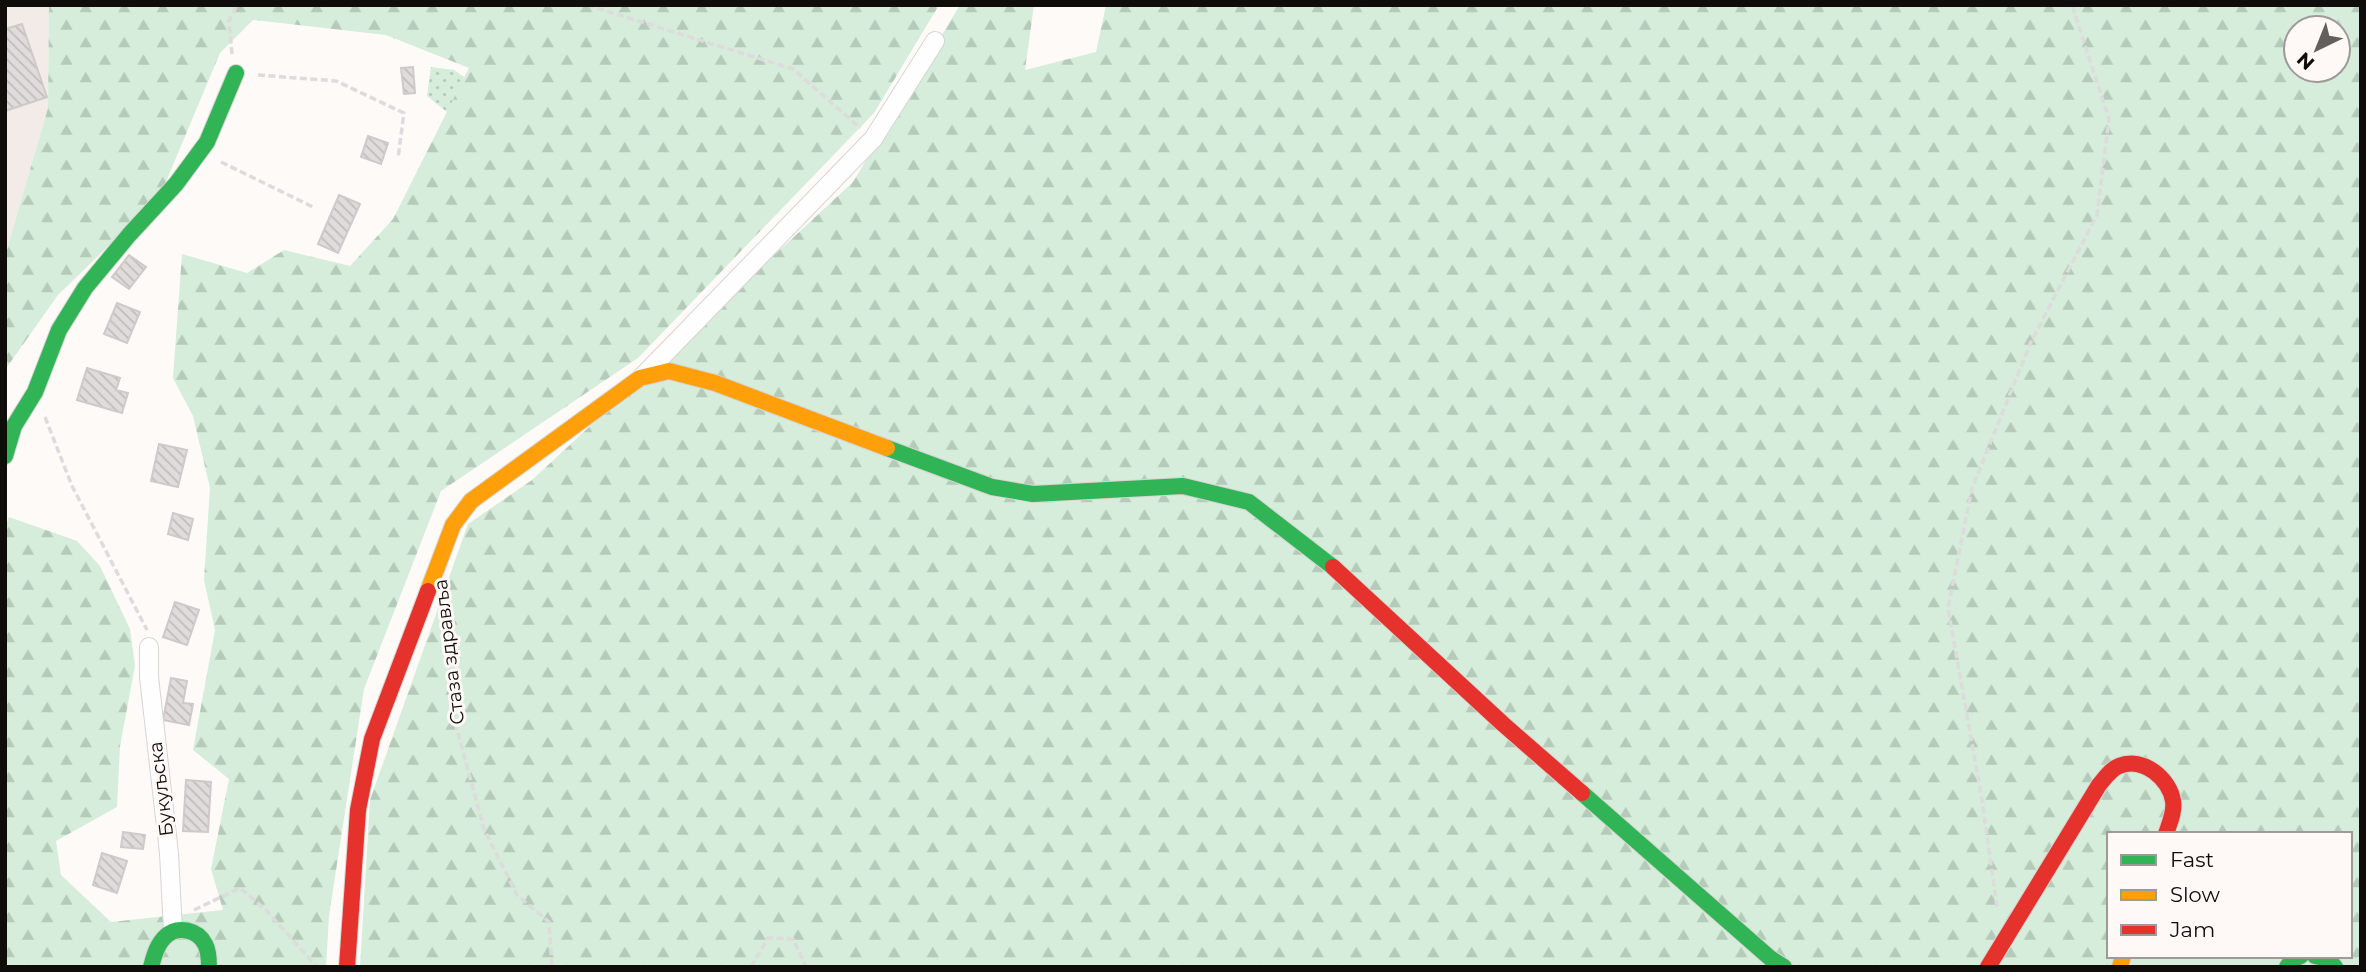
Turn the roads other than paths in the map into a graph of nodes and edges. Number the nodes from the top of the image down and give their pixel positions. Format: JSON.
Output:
{"nodes":[{"id":1,"x":935,"y":41,"type":"dead end"},
{"id":2,"x":236,"y":73,"type":"road end"},
{"id":3,"x":640,"y":378,"type":"junction"},
{"id":4,"x":5,"y":456,"type":"edge"},
{"id":5,"x":149,"y":647,"type":"road end"},
{"id":6,"x":2167,"y":832,"type":"edge"},
{"id":7,"x":172,"y":924,"type":"junction"},
{"id":8,"x":151,"y":967,"type":"edge"},
{"id":9,"x":209,"y":967,"type":"edge"},
{"id":10,"x":347,"y":967,"type":"edge"},
{"id":11,"x":1784,"y":967,"type":"edge"},
{"id":12,"x":1988,"y":967,"type":"edge"}],
"edges":[{"from":1,"to":3,"type":"street"},
{"from":2,"to":4,"type":"street"},
{"from":3,"to":10,"type":"street"},
{"from":3,"to":11,"type":"street"},
{"from":5,"to":7,"type":"street","name":"Букуљска"},
{"from":6,"to":12,"type":"street"},
{"from":7,"to":8,"type":"street"},
{"from":7,"to":9,"type":"street"}]}
